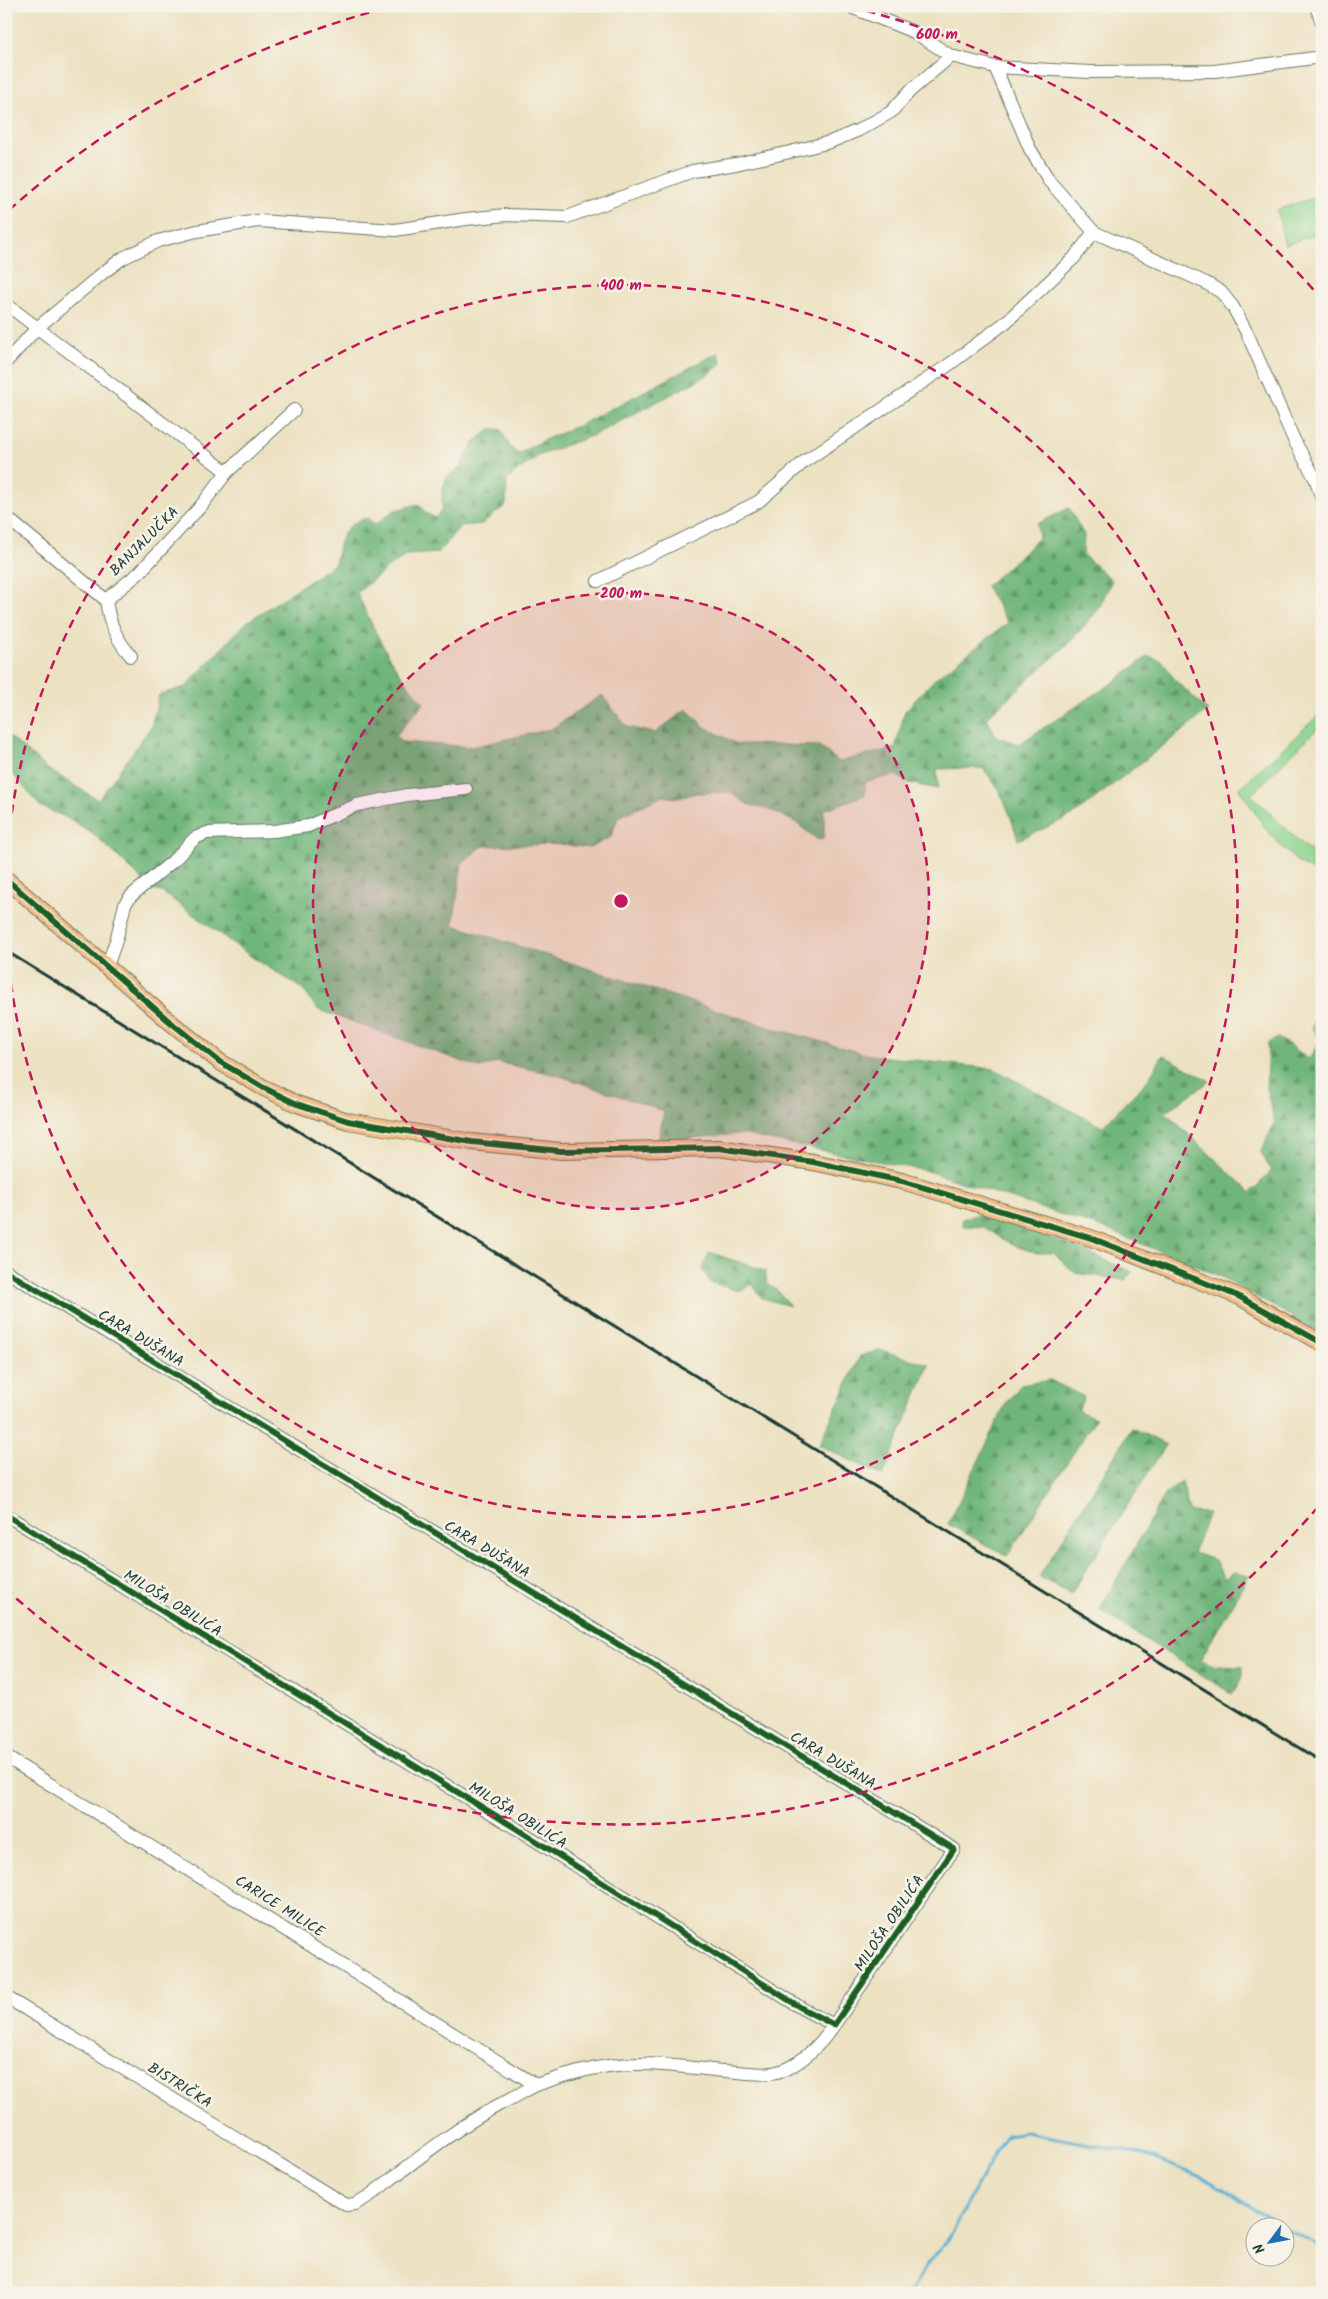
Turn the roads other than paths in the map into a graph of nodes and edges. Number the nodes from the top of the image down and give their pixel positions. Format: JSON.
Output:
{"nodes":[{"id":1,"x":848,"y":6,"type":"edge"},
{"id":2,"x":1316,"y":6,"type":"edge"},
{"id":3,"x":1322,"y":23,"type":"edge"},
{"id":4,"x":951,"y":56,"type":"junction"},
{"id":5,"x":1322,"y":57,"type":"edge"},
{"id":6,"x":996,"y":67,"type":"junction"},
{"id":7,"x":1024,"y":68,"type":"junction"},
{"id":8,"x":1006,"y":89,"type":"junction"},
{"id":9,"x":1094,"y":232,"type":"junction"},
{"id":10,"x":6,"y":304,"type":"edge"},
{"id":11,"x":37,"y":328,"type":"junction"},
{"id":12,"x":6,"y":362,"type":"edge"},
{"id":13,"x":294,"y":410,"type":"dead end"},
{"id":14,"x":227,"y":472,"type":"junction"},
{"id":15,"x":1322,"y":500,"type":"edge"},
{"id":16,"x":6,"y":517,"type":"edge"},
{"id":17,"x":598,"y":581,"type":"dead end"},
{"id":18,"x":106,"y":600,"type":"junction"},
{"id":19,"x":131,"y":656,"type":"dead end"},
{"id":20,"x":466,"y":789,"type":"dead end"},
{"id":21,"x":6,"y":879,"type":"edge"},
{"id":22,"x":107,"y":966,"type":"junction"},
{"id":23,"x":6,"y":1270,"type":"edge"},
{"id":24,"x":1322,"y":1343,"type":"edge"},
{"id":25,"x":6,"y":1515,"type":"edge"},
{"id":26,"x":6,"y":1757,"type":"edge"},
{"id":27,"x":954,"y":1849,"type":"joint"},
{"id":28,"x":6,"y":1997,"type":"edge"},
{"id":29,"x":834,"y":2024,"type":"junction"},
{"id":30,"x":536,"y":2085,"type":"junction"}],
"edges":[{"from":1,"to":4,"type":"street"},
{"from":2,"to":3,"type":"street"},
{"from":4,"to":6,"type":"street"},
{"from":4,"to":11,"type":"street"},
{"from":5,"to":7,"type":"street"},
{"from":6,"to":7,"type":"street"},
{"from":6,"to":8,"type":"street"},
{"from":7,"to":8,"type":"street"},
{"from":8,"to":9,"type":"street"},
{"from":9,"to":15,"type":"street"},
{"from":9,"to":17,"type":"street"},
{"from":10,"to":11,"type":"street"},
{"from":11,"to":12,"type":"street"},
{"from":11,"to":14,"type":"street"},
{"from":13,"to":14,"type":"street","name":"BANJALUČKA"},
{"from":14,"to":18,"type":"street","name":"BANJALUČKA"},
{"from":16,"to":18,"type":"street"},
{"from":18,"to":19,"type":"street"},
{"from":20,"to":22,"type":"street"},
{"from":21,"to":22,"type":"main road"},
{"from":22,"to":24,"type":"main road"},
{"from":23,"to":27,"type":"street","name":"CARA DUŠANA"},
{"from":25,"to":29,"type":"street","name":"MILOŠA OBILIĆA"},
{"from":26,"to":30,"type":"street","name":"CARICE MILICE"},
{"from":27,"to":29,"type":"street","name":"MILOŠA OBILIĆA"},
{"from":28,"to":30,"type":"street","name":"BISTRIČKA"},
{"from":29,"to":30,"type":"street"}]}
